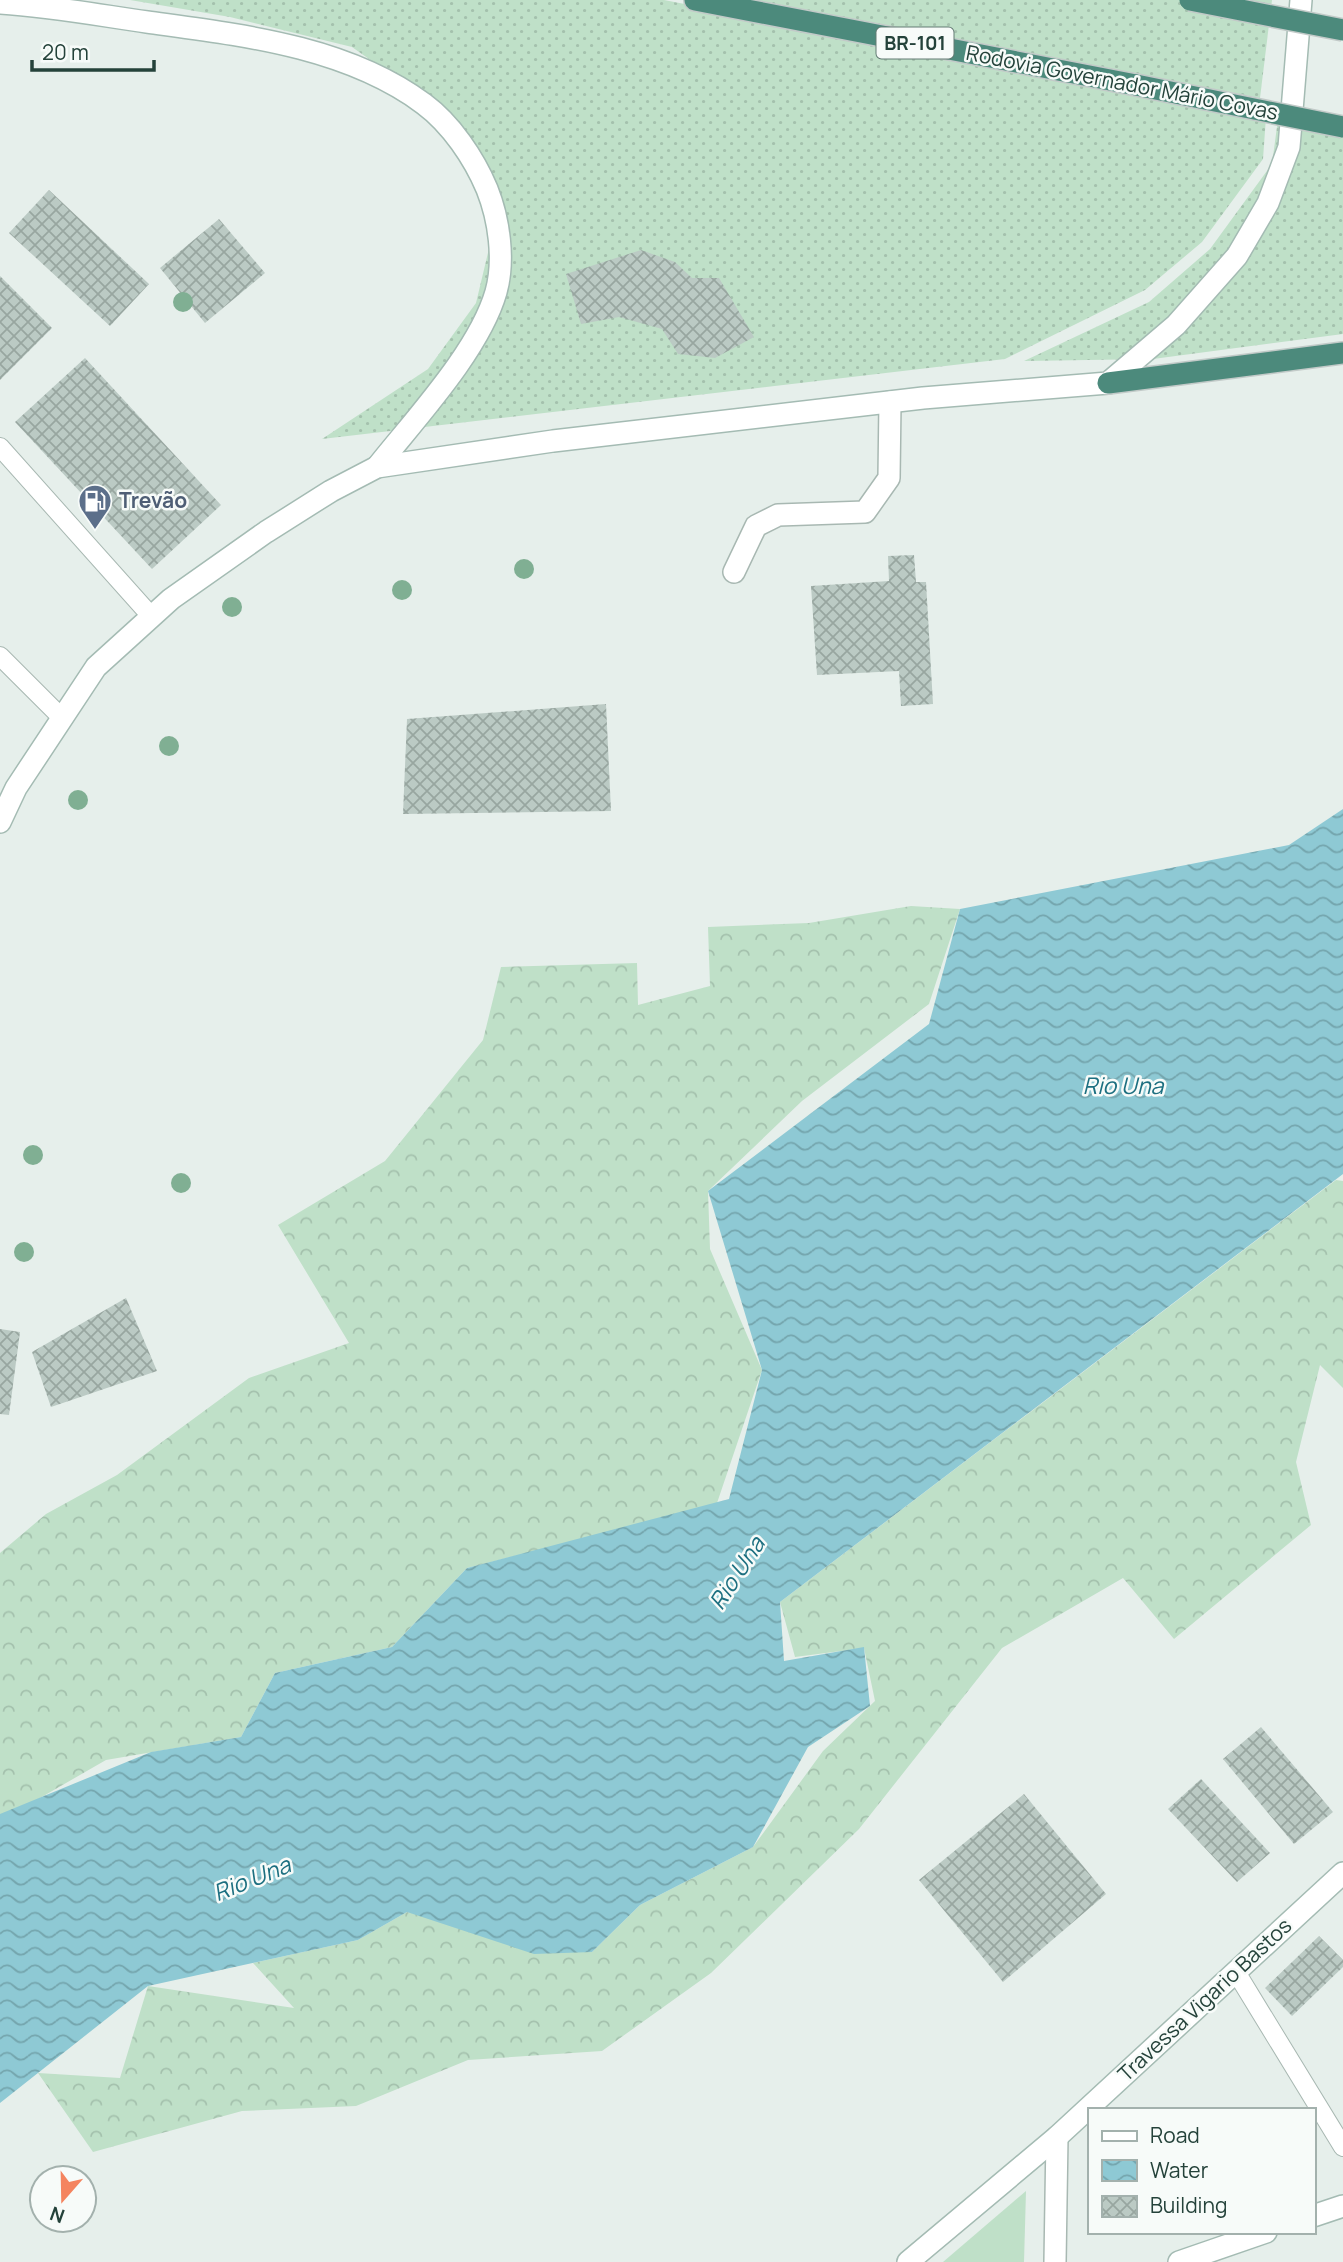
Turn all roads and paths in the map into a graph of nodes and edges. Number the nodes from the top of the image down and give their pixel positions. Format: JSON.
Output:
{"nodes":[{"id":1,"x":695,"y":0,"type":"edge"},
{"id":2,"x":1190,"y":0,"type":"edge"},
{"id":3,"x":1301,"y":0,"type":"edge"},
{"id":4,"x":0,"y":3,"type":"edge"},
{"id":5,"x":1343,"y":30,"type":"edge"},
{"id":6,"x":1343,"y":127,"type":"edge"},
{"id":7,"x":1343,"y":353,"type":"edge"},
{"id":8,"x":1108,"y":383,"type":"junction"},
{"id":9,"x":890,"y":402,"type":"junction"},
{"id":10,"x":0,"y":447,"type":"edge"},
{"id":11,"x":377,"y":467,"type":"junction"},
{"id":12,"x":734,"y":572,"type":"dead end"},
{"id":13,"x":152,"y":616,"type":"junction"},
{"id":14,"x":0,"y":656,"type":"edge"},
{"id":15,"x":62,"y":718,"type":"junction"},
{"id":16,"x":0,"y":822,"type":"edge"},
{"id":17,"x":1343,"y":1873,"type":"edge"},
{"id":18,"x":1236,"y":1972,"type":"junction"},
{"id":19,"x":1088,"y":2108,"type":"edge"},
{"id":20,"x":1088,"y":2108,"type":"edge"},
{"id":21,"x":1057,"y":2137,"type":"junction"},
{"id":22,"x":1343,"y":2147,"type":"edge"},
{"id":23,"x":1343,"y":2206,"type":"edge"},
{"id":24,"x":1315,"y":2215,"type":"edge"},
{"id":25,"x":1260,"y":2234,"type":"edge"},
{"id":26,"x":908,"y":2262,"type":"edge"},
{"id":27,"x":1055,"y":2262,"type":"edge"},
{"id":28,"x":1180,"y":2262,"type":"edge"}],
"edges":[{"from":1,"to":6,"type":"highway","name":"Rodovia Governador Mário Covas","number":"BR-101","bridge":true},
{"from":2,"to":5,"type":"highway","bridge":true},
{"from":3,"to":8,"type":"main road"},
{"from":4,"to":11,"type":"main road"},
{"from":7,"to":8,"type":"highway"},
{"from":8,"to":9,"type":"main road"},
{"from":9,"to":11,"type":"main road"},
{"from":9,"to":12,"type":"main road"},
{"from":10,"to":13,"type":"lane"},
{"from":11,"to":13,"type":"main road"},
{"from":13,"to":15,"type":"main road"},
{"from":14,"to":15,"type":"lane"},
{"from":15,"to":16,"type":"main road"},
{"from":17,"to":18,"type":"main road","name":"Travessa Vigario Bastos"},
{"from":18,"to":19,"type":"main road","name":"Travessa Vigario Bastos"},
{"from":18,"to":22,"type":"lane"},
{"from":20,"to":21,"type":"main road","name":"Travessa Vigario Bastos"},
{"from":21,"to":26,"type":"main road","name":"Travessa Vigario Bastos"},
{"from":21,"to":27,"type":"main road"},
{"from":23,"to":24,"type":"main road"},
{"from":25,"to":28,"type":"main road"}]}
